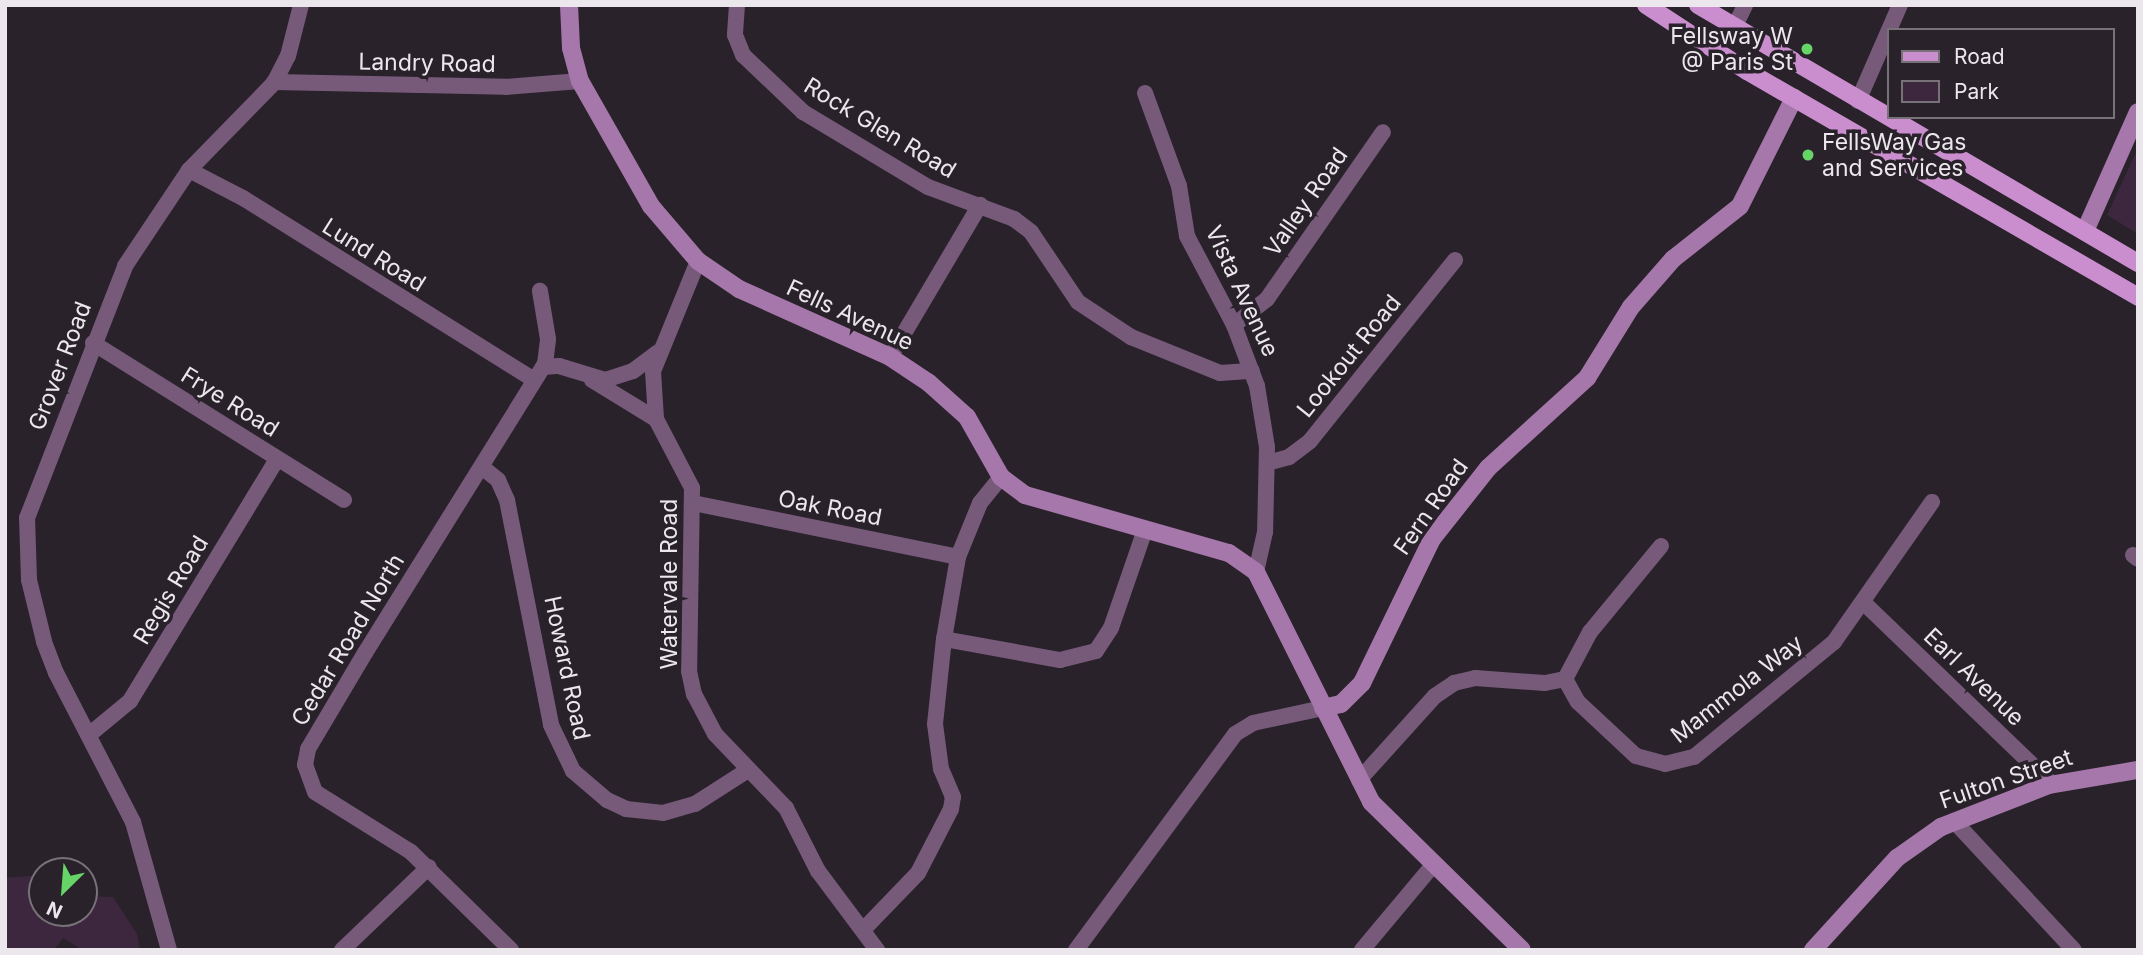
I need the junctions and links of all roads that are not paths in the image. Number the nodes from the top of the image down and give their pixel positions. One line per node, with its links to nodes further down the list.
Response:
1 (301, 5): 12 (street, Grover Road)
2 (569, 5): 11 (street, Fells Avenue)
3 (737, 5): 21 (street, Rock Glen Road)
4 (1646, 5): 14 (main road)
5 (1698, 5): 9 (main road)
6 (1745, 5): 9 (street)
7 (1900, 5): 8 (street)
8 (1890, 28)
9 (1734, 29): 15 (main road)
10 (1888, 32): 15 (street)
11 (580, 81): 12 (street, Landry Road); 24 (street, Fells Avenue)
12 (274, 82): 20 (street, Grover Road)
13 (1145, 93): 28 (street, Vista Avenue)
14 (1794, 98): 27 (main road); 50 (street, Fern Road)
15 (1858, 101): 17 (main road)
16 (2138, 112): 22 (street)
17 (1888, 118)
18 (1889, 119): 22 (main road)
19 (1383, 132): 28 (street, Valley Road)
20 (189, 170): 29 (street, Grover Road); 33 (street, Lund Road)
21 (980, 205): 31 (street); 32 (street, Rock Glen Road)
22 (2085, 231): 25 (main road)
23 (1455, 260): 37 (street, Lookout Road)
24 (698, 261): 30 (street, Watervale Road); 31 (street, Fells Avenue)
25 (2138, 263)
26 (540, 291): 33 (street, Cedar Road North)
27 (2138, 297)
28 (1234, 325): 32 (street, Vista Avenue)
29 (93, 343): 36 (street, Frye Road); 51 (street, Grover Road)
30 (658, 352): 34 (street, Lund Road); 35 (street, Watervale Road)
31 (890, 357): 39 (street, Fells Avenue)
32 (1252, 372): 37 (street, Vista Avenue)
33 (538, 374): 34 (street, Lund Road); 38 (street, Cedar Road North)
34 (589, 378): 35 (street, Watervale Road)
35 (656, 419): 42 (street, Watervale Road)
36 (278, 459): 40 (street, Frye Road); 51 (street, Regis Road)
37 (1267, 463): 46 (street, Vista Avenue)
38 (482, 467): 52 (street, Howard Road); 58 (street, Cedar Road North)
39 (1001, 477): 43 (street, Fells Avenue); 45 (street)
40 (344, 500)
41 (1932, 502): 47 (street, Mammola Way)
42 (693, 503): 45 (street, Oak Road); 52 (street, Watervale Road)
43 (1145, 530): 46 (street, Fells Avenue); 48 (street)
44 (1661, 546): 49 (street)
45 (958, 557): 48 (street)
46 (1256, 572): 50 (street)
47 (1864, 603): 49 (street, Mammola Way); 55 (street, Earl Avenue)
48 (944, 639): 59 (street)
49 (1565, 679): 54 (street)
50 (1323, 708): 54 (street); 64 (street, Fern Road)
51 (90, 734): 60 (street, Grover Road)
52 (748, 770): 59 (street, Watervale Road)
53 (2138, 770): 55 (street, Fulton Street)
54 (1359, 780): 57 (street)
55 (2052, 784): 56 (street, Fulton Street)
56 (1954, 821): 67 (street, Fulton Street); 68 (street)
57 (1433, 865): 65 (street); 66 (street)
58 (429, 867): 61 (street); 62 (street, Cedar Road North)
59 (863, 930): 63 (street, Watervale Road)
60 (169, 950)
61 (342, 950)
62 (511, 950)
63 (877, 950)
64 (1076, 950)
65 (1362, 950)
66 (1521, 950)
67 (1813, 950)
68 (2074, 950)

